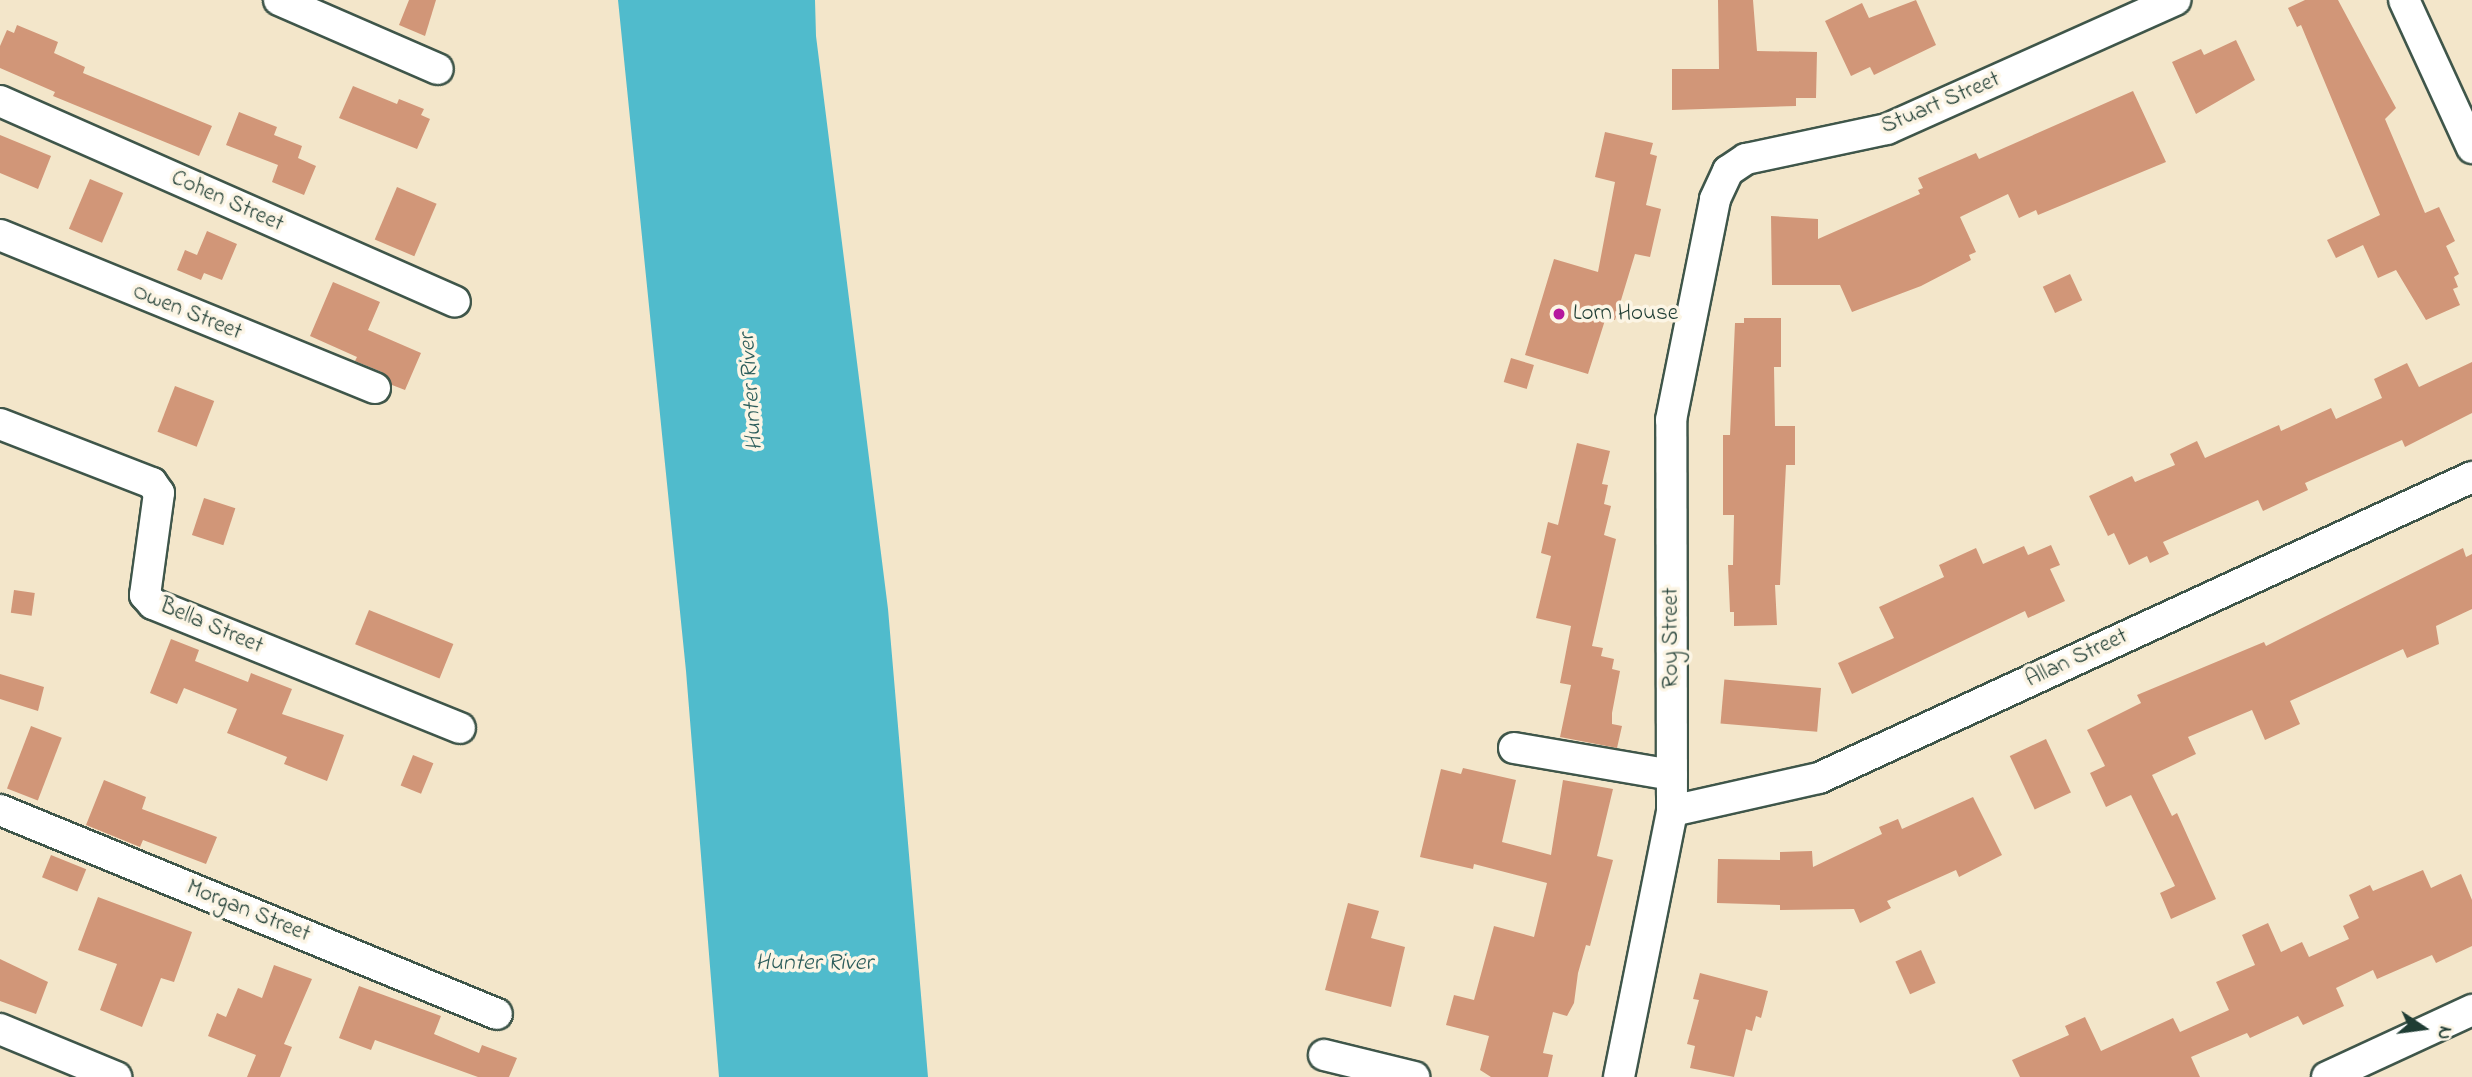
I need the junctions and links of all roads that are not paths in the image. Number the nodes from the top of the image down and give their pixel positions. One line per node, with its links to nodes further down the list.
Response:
1 (279, 0): 4 (street)
2 (2176, 0): 7 (street, Stuart Street)
3 (2404, 0): 6 (street)
4 (438, 69)
5 (0, 101): 9 (street, Cohen Street)
6 (2472, 148)
7 (1715, 199): 15 (street, Roy Street)
8 (0, 235): 10 (street, Owen Street)
9 (455, 302)
10 (375, 388)
11 (0, 424): 13 (street, Bella Street)
12 (2472, 477): 17 (street, Allan Street)
13 (460, 728)
14 (1514, 748): 15 (street)
15 (1672, 775): 17 (street, Roy Street)
16 (0, 810): 19 (street, Morgan Street)
17 (1672, 811): 24 (street, Roy Street)
18 (2472, 1010): 25 (street)
19 (497, 1014)
20 (0, 1029): 22 (street)
21 (1324, 1055): 23 (street)
22 (116, 1077)
23 (1414, 1077)
24 (1619, 1077)
25 (2327, 1077)

